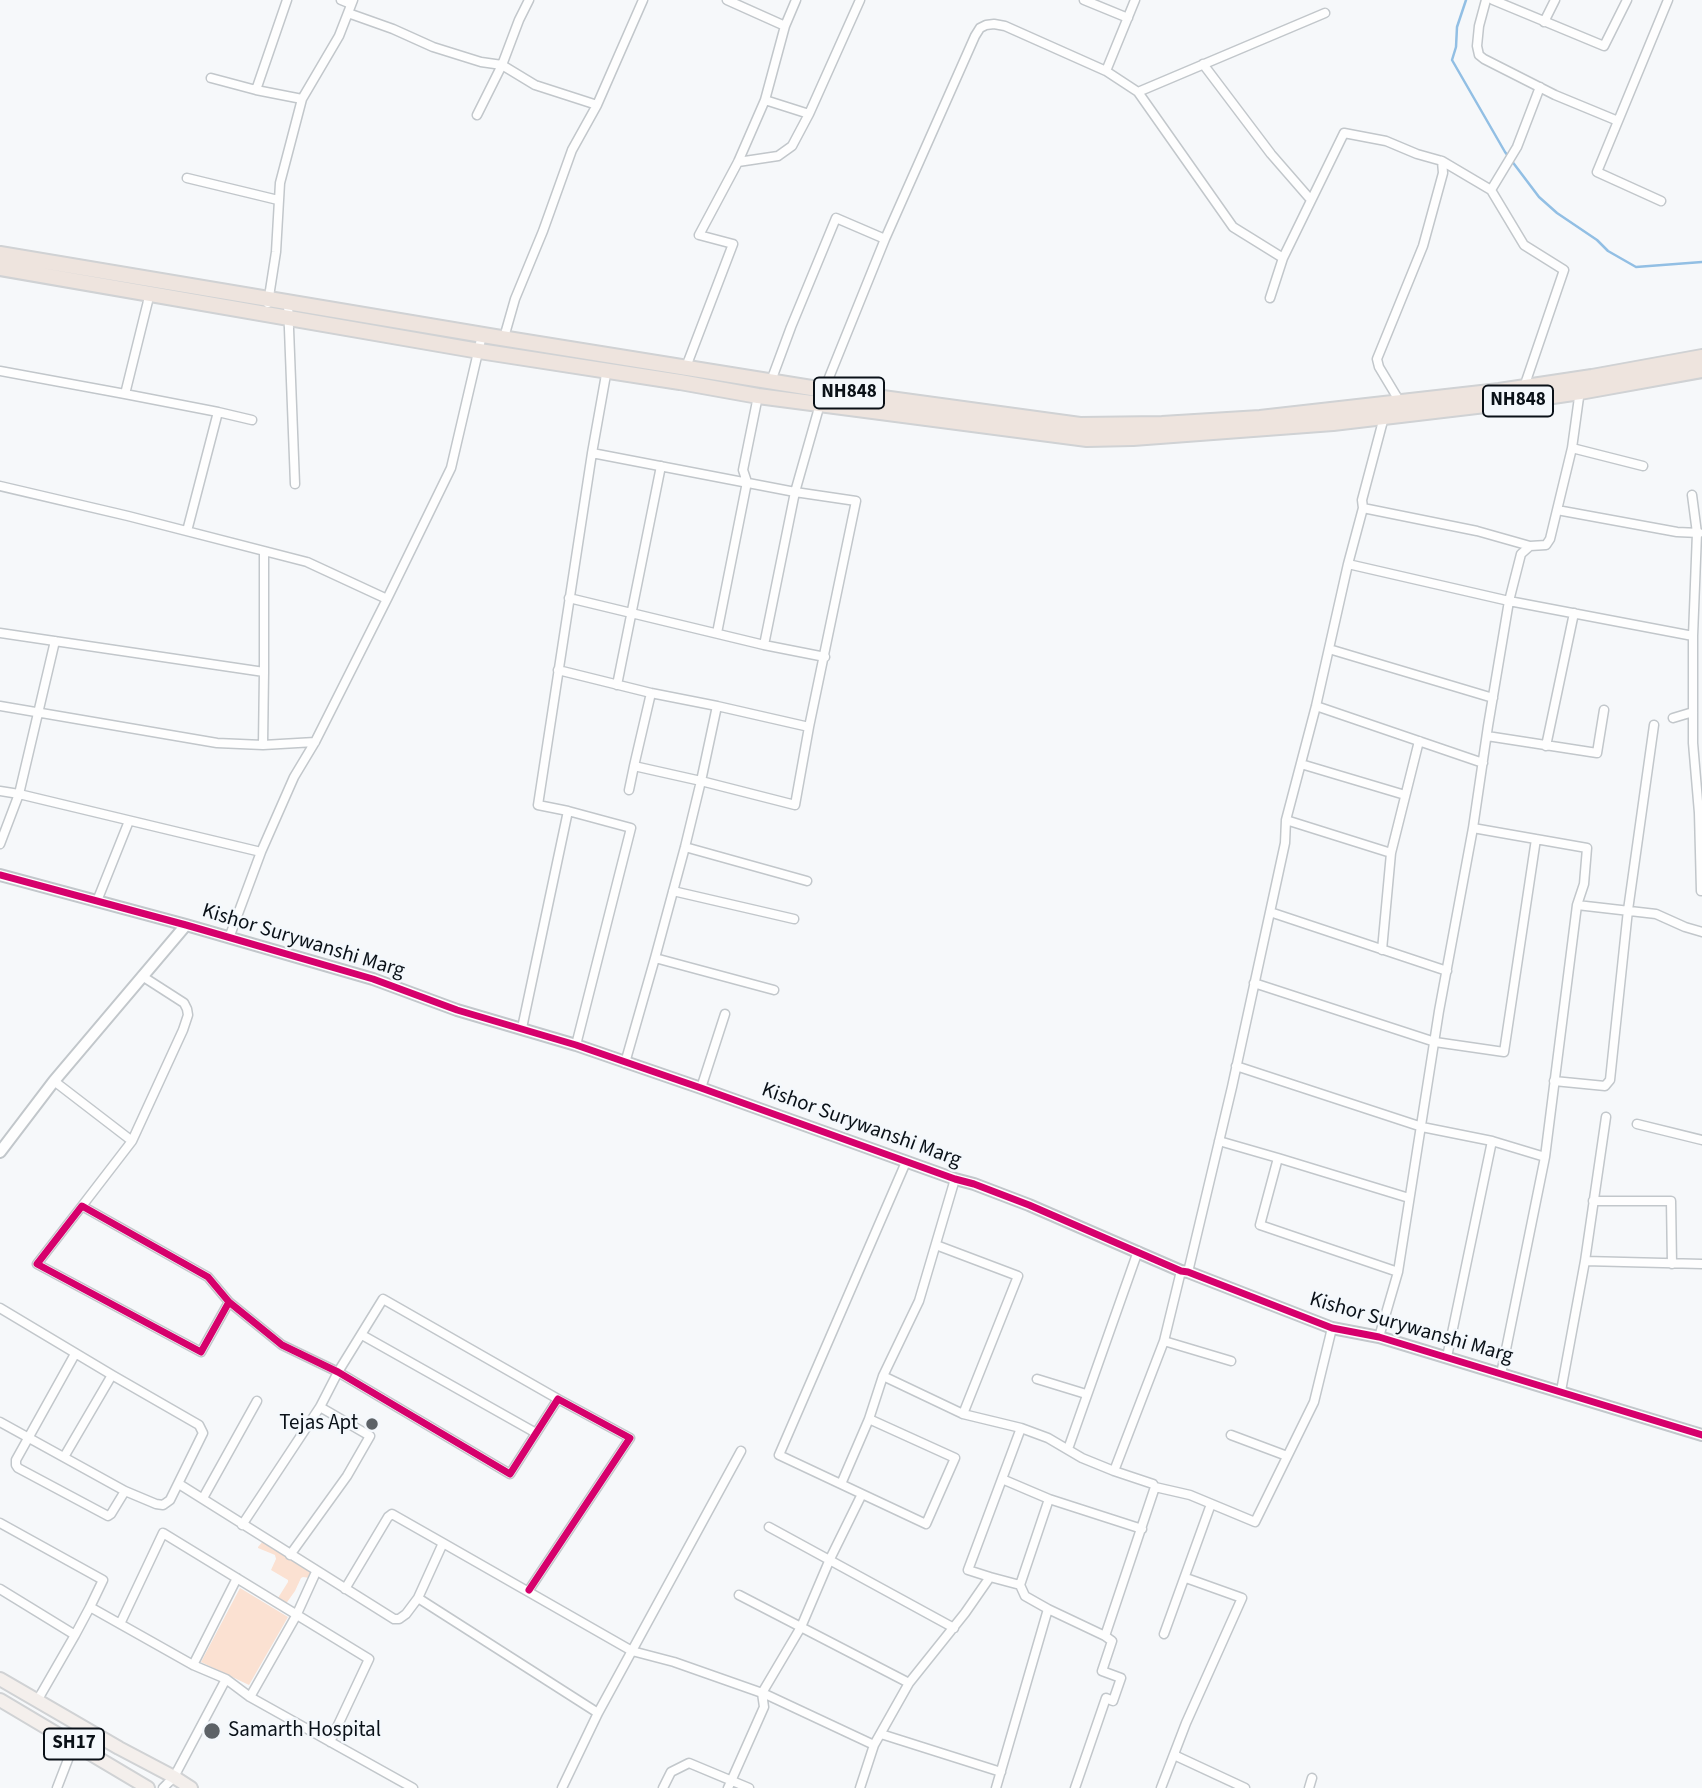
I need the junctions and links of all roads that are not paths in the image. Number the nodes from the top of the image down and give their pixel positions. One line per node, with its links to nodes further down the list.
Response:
1 (287, 0): 25 (street)
2 (341, 0): 15 (street)
3 (529, 0): 21 (street)
4 (643, 0): 29 (street)
5 (727, 0): 19 (street)
6 (796, 0): 19 (street)
7 (860, 0): 30 (street)
8 (1084, 0): 17 (street)
9 (1135, 0): 17 (street)
10 (1486, 0): 24 (street)
11 (1493, 0): 18 (street)
12 (1555, 0): 18 (street)
13 (1627, 0): 18 (street)
14 (1668, 0): 32 (street)
15 (351, 6): 21 (street); 27 (street)
16 (1325, 13): 20 (street)
17 (1128, 18): 22 (street)
18 (1544, 22)
19 (785, 26): 28 (street)
20 (1203, 64): 26 (street); 38 (street)
21 (502, 65): 29 (street); 31 (street)
22 (1106, 71): 26 (street); 40 (street)
23 (211, 78): 25 (street)
24 (1540, 88): 32 (street); 36 (street)
25 (256, 90): 27 (street)
26 (1138, 92): 42 (street)
27 (302, 99): 37 (street)
28 (765, 100): 30 (street); 34 (street)
29 (597, 106): 52 (street)
30 (809, 114): 34 (street)
31 (477, 115)
32 (1618, 121): 39 (street)
33 (1442, 161): 36 (street); 38 (street); 68 (street)
34 (737, 162): 58 (street)
35 (187, 178): 37 (street)
36 (1491, 190): 64 (street)
37 (278, 200): 46 (street)
38 (1311, 200): 42 (street)
39 (1661, 201)
40 (885, 239): 62 (street); 67 (street)
41 (0, 254): 46 (highway, NH848)
42 (1283, 258): 45 (street)
43 (0, 268): 44 (highway, NH848)
44 (150, 293): 46 (highway, NH848); 65 (street)
45 (1270, 298)
46 (267, 307): 47 (highway, NH848)
47 (288, 310): 48 (highway, NH848); 50 (highway, NH848); 77 (street)
48 (353, 314): 49 (highway, NH848); 50 (highway)
49 (421, 325): 51 (highway, NH848); 53 (highway)
50 (350, 329): 53 (highway, NH848)
51 (482, 335): 52 (highway, NH848); 54 (street)
52 (504, 339): 55 (street); 56 (highway, NH848)
53 (419, 341): 54 (highway, NH848)
54 (479, 351): 55 (highway, NH848); 89 (street)
55 (500, 355): 61 (highway, NH848)
56 (609, 355): 58 (highway, NH848); 61 (street)
57 (1702, 356): 63 (highway, NH848)
58 (686, 367): 62 (highway, NH848)
59 (1702, 370): 63 (highway, NH848)
60 (0, 371): 65 (street)
61 (607, 371): 66 (highway, NH848); 73 (street)
62 (771, 381): 67 (highway, NH848)
63 (1579, 385): 64 (highway, NH848); 70 (highway, NH848); 72 (street)
64 (1524, 387): 68 (highway, NH848)
65 (125, 394): 69 (street)
66 (758, 396): 67 (highway, NH848); 76 (street)
67 (822, 397): 68 (highway, NH848); 70 (highway, NH848); 79 (street)
68 (1400, 402)
69 (218, 412): 71 (street); 83 (street)
70 (1384, 416): 81 (street)
71 (252, 420)
72 (1572, 448): 75 (street); 82 (street)
73 (592, 453): 74 (street); 88 (street)
74 (661, 466): 76 (street); 91 (street)
75 (1643, 466)
76 (747, 482): 79 (street); 95 (street)
77 (295, 484)
78 (0, 486): 83 (street)
79 (795, 492): 98 (street); 100 (street)
80 (1692, 495): 84 (street)
81 (1363, 508): 85 (street); 87 (street)
82 (1557, 510): 84 (street); 85 (street)
83 (187, 531): 86 (street)
84 (1700, 533): 93 (street)
85 (1530, 546): 90 (street)
86 (264, 551): 89 (street); 102 (street)
87 (1348, 564): 90 (street); 99 (street)
88 (569, 598): 91 (street); 101 (street)
89 (387, 600): 118 (street)
90 (1509, 601): 92 (street); 106 (street)
91 (632, 613): 95 (street); 103 (street)
92 (1574, 613): 96 (street); 120 (street)
93 (1698, 618): 96 (street)
94 (0, 633): 97 (street)
95 (717, 633): 98 (street)
96 (1693, 636): 105 (street)
97 (55, 641): 102 (street); 112 (street)
98 (764, 645): 100 (street)
99 (1329, 649): 106 (street); 109 (street)
100 (825, 657): 115 (street)
101 (558, 670): 103 (street); 129 (street)
102 (264, 672): 119 (street)
103 (617, 685): 104 (street)
104 (651, 692): 108 (street); 123 (street)
105 (1698, 697): 111 (street)
106 (1493, 698): 116 (street)
107 (0, 706): 112 (street)
108 (717, 706): 115 (street); 124 (street)
109 (1316, 706): 117 (street); 122 (street)
110 (1604, 710): 120 (street)
111 (1693, 712): 113 (street); 130 (street)
112 (38, 713): 119 (street); 127 (street)
113 (1673, 718)
114 (1654, 725): 145 (street)
115 (809, 727): 124 (street)
116 (1487, 736): 120 (street); 121 (street)
117 (1419, 741): 121 (street); 128 (street)
118 (315, 742): 119 (street); 137 (street)
119 (263, 745)
120 (1546, 746)
121 (1483, 763): 133 (street)
122 (1301, 764): 128 (street); 131 (street)
123 (634, 766): 124 (street); 125 (street)
124 (701, 781): 136 (street)
125 (628, 790)
126 (0, 791): 127 (street)
127 (19, 794): 132 (street); 135 (street)
128 (1405, 795): 138 (street)
129 (568, 811): 158 (street); 160 (street)
130 (1701, 813): 142 (street)
131 (1286, 820): 138 (street); 146 (street)
132 (129, 821): 137 (street); 143 (street)
133 (1473, 828): 134 (street); 153 (street)
134 (1536, 839): 144 (street); 159 (street)
135 (0, 845)
136 (685, 846): 140 (street); 141 (street)
137 (261, 852): 150 (street)
138 (1391, 853): 151 (street)
139 (0, 874): 143 (street, Kishor Surywanshi Marg)
140 (807, 881)
141 (673, 891): 147 (street); 152 (street)
142 (1700, 891)
143 (96, 901): 148 (street, Kishor Surywanshi Marg)
144 (1577, 905): 145 (street); 163 (street)
145 (1628, 910): 149 (street); 163 (street)
146 (1270, 912): 151 (street); 155 (street)
147 (794, 919)
148 (186, 925): 150 (street, Kishor Surywanshi Marg); 154 (street)
149 (1702, 932)
150 (229, 938): 158 (street, Kishor Surywanshi Marg)
151 (1382, 950): 153 (street)
152 (655, 958): 156 (street); 161 (street)
153 (1447, 971): 159 (street)
154 (142, 976): 164 (street); 170 (street)
155 (1254, 983): 159 (street); 162 (street)
156 (774, 990)
157 (725, 1014): 165 (street)
158 (522, 1028): 160 (street, Kishor Surywanshi Marg)
159 (1435, 1042): 168 (street)
160 (576, 1045): 161 (street, Kishor Surywanshi Marg)
161 (625, 1063): 165 (street, Kishor Surywanshi Marg)
162 (1236, 1066): 168 (street); 171 (street)
163 (1553, 1081): 174 (street)
164 (54, 1082): 170 (street); 173 (street)
165 (701, 1088): 176 (street, Kishor Surywanshi Marg)
166 (1606, 1117): 179 (street)
167 (1637, 1124): 169 (street)
168 (1422, 1127): 172 (street); 178 (street)
169 (1702, 1140)
170 (132, 1141): 180 (street)
171 (1219, 1141): 175 (street); 186 (street)
172 (1492, 1141): 174 (street); 195 (street)
173 (0, 1152)
174 (1545, 1157): 198 (street)
175 (1278, 1158): 178 (street); 187 (street)
176 (906, 1162): 177 (street, Kishor Surywanshi Marg); 222 (street)
177 (955, 1179): 181 (street); 182 (street, Kishor Surywanshi Marg)
178 (1409, 1198): 187 (street)
179 (1594, 1200): 183 (street); 184 (street)
180 (82, 1206): 188 (street); 188 (street)
181 (936, 1245): 200 (street); 207 (street)
182 (1138, 1251): 186 (street, Kishor Surywanshi Marg); 203 (street)
183 (1585, 1261): 184 (street); 202 (street)
184 (1672, 1264): 185 (street)
185 (1702, 1264)
186 (1185, 1271): 190 (street, Kishor Surywanshi Marg); 193 (street)
187 (1398, 1272): 192 (street)
188 (229, 1302): 197 (street)
189 (0, 1308): 194 (street)
190 (1332, 1328): 192 (street, Kishor Surywanshi Marg); 217 (street)
191 (362, 1335): 197 (street); 204 (street); 211 (street)
192 (1379, 1337): 195 (street, Kishor Surywanshi Marg)
193 (1164, 1341): 196 (street); 219 (street)
194 (75, 1354): 199 (street); 214 (street)
195 (1447, 1357): 198 (street, Kishor Surywanshi Marg)
196 (1231, 1361)
197 (338, 1372): 206 (street); 211 (street)
198 (1501, 1374): 202 (street, Kishor Surywanshi Marg)
199 (112, 1375): 218 (street); 221 (street)
200 (883, 1376): 207 (street); 208 (street)
201 (1037, 1379): 203 (street)
202 (1561, 1391): 212 (street, Kishor Surywanshi Marg)
203 (1086, 1394): 215 (street)
204 (558, 1399): 211 (street); 243 (street)
205 (257, 1401): 226 (street)
206 (320, 1407): 230 (street); 234 (street)
207 (963, 1414): 210 (street)
208 (869, 1419): 222 (street); 225 (street)
209 (0, 1422): 214 (street)
210 (1021, 1428): 215 (street); 220 (street)
211 (536, 1433)
212 (1702, 1435)
213 (1231, 1436): 217 (street)
214 (28, 1438): 218 (street); 224 (street)
215 (1068, 1449): 219 (street)
216 (741, 1451): 255 (street)
217 (1287, 1456): 228 (street)
218 (64, 1457): 224 (street)
219 (1114, 1471): 223 (street)
220 (1002, 1479): 227 (street); 237 (street)
221 (179, 1483): 224 (street); 226 (street)
222 (841, 1484): 225 (street)
223 (1155, 1487): 228 (street); 232 (street)
224 (125, 1491)
225 (862, 1494): 235 (street)
226 (203, 1499): 230 (street)
227 (1049, 1499): 232 (street); 240 (street)
228 (1211, 1504): 239 (street)
229 (0, 1523): 246 (street)
230 (243, 1525): 234 (street)
231 (769, 1527): 235 (street)
232 (1142, 1530): 254 (street)
233 (443, 1543): 242 (street); 243 (street); 245 (street)
234 (290, 1555): 236 (street)
235 (830, 1559): 250 (street); 251 (street)
236 (316, 1572): 242 (street); 248 (street)
237 (990, 1577): 240 (street); 251 (street)
238 (237, 1578): 248 (street); 249 (street); 256 (street)
239 (1186, 1578): 252 (street); 269 (street)
240 (1020, 1585): 247 (street)
241 (0, 1589): 253 (street)
242 (345, 1589): 245 (street)
243 (529, 1590): 255 (street)
244 (739, 1595): 250 (street)
245 (418, 1598): 264 (street)
246 (90, 1607): 249 (street); 253 (street)
247 (1048, 1609): 254 (street); 270 (street)
248 (296, 1616): 261 (street); 266 (street)
249 (120, 1624): 256 (street)
250 (801, 1627): 259 (street); 260 (street)
251 (954, 1628): 259 (street)
252 (1164, 1634)
253 (75, 1635): 263 (street)
254 (1105, 1636): 284 (street)
255 (632, 1651): 260 (street); 264 (street)
256 (193, 1665): 258 (street)
257 (0, 1679): 263 (main road)
258 (226, 1679): 261 (street); 271 (street)
259 (909, 1683): 265 (street)
260 (762, 1693): 268 (street); 273 (street)
261 (250, 1697): 266 (street)
262 (0, 1700): 267 (main road, SH17)
263 (37, 1701): 271 (main road)
264 (598, 1713): 279 (street)
265 (881, 1734): 268 (street); 270 (street)
266 (330, 1742): 278 (street)
267 (74, 1744): 274 (street); 275 (main road, SH17)
268 (874, 1745): 282 (street)
269 (1174, 1755): 285 (street); 286 (street)
270 (1001, 1772): 283 (street)
271 (174, 1777): 276 (street); 277 (main road)
272 (1312, 1778): 287 (street)
273 (730, 1785): 280 (street); 281 (street)
274 (57, 1788)
275 (148, 1788)
276 (163, 1788)
277 (191, 1788)
278 (413, 1788)
279 (562, 1788)
280 (663, 1788)
281 (748, 1788)
282 (860, 1788)
283 (996, 1788)
284 (1075, 1788)
285 (1161, 1788)
286 (1245, 1788)
287 (1309, 1788)

